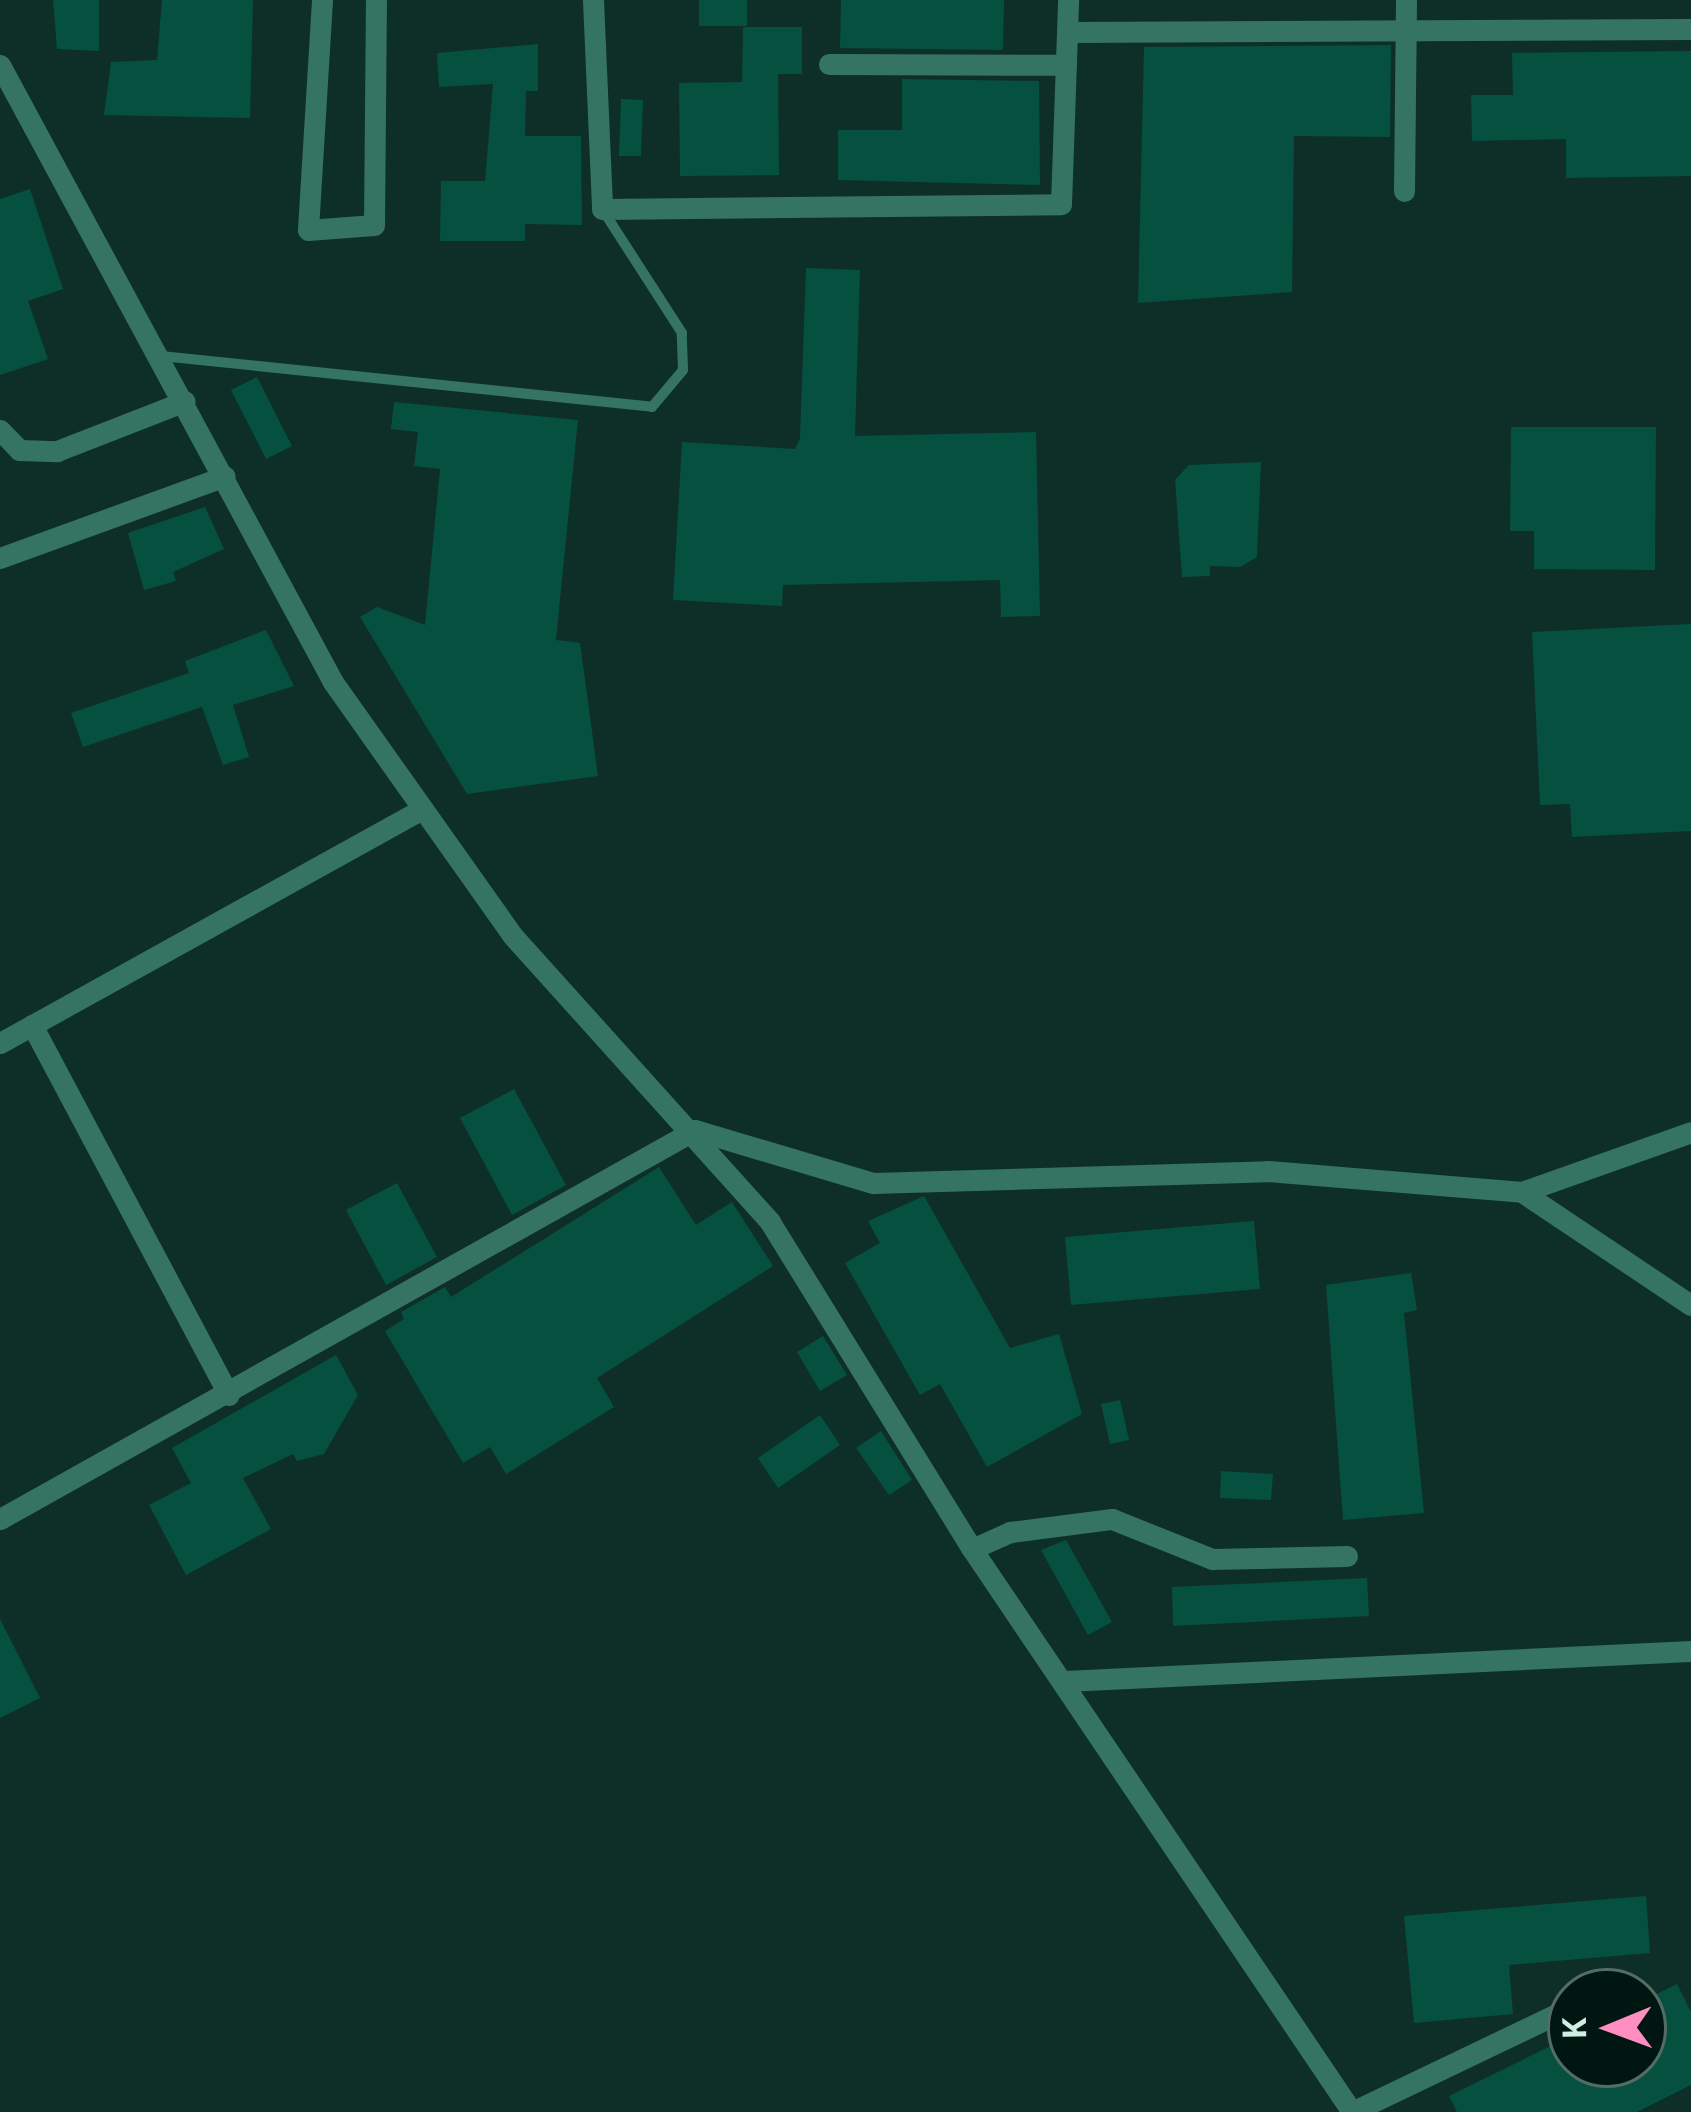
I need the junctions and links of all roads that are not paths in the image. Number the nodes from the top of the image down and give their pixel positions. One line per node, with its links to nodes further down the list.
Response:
1 (322, 0): 2 (street)
2 (376, 0)
3 (593, 0): 13 (street)
4 (1068, 0): 8 (street)
5 (1406, 0): 7 (street)
6 (1691, 28): 7 (street)
7 (1404, 30): 8 (street); 12 (street)
8 (1067, 32): 11 (street)
9 (829, 64): 11 (street)
10 (0, 65): 14 (street)
11 (1066, 65): 13 (street)
12 (1404, 191)
13 (602, 209): 14 (lane)
14 (161, 356): 15 (street)
15 (185, 401): 16 (street); 17 (street)
16 (0, 430)
17 (225, 476): 18 (street); 19 (street)
18 (0, 558)
19 (423, 808): 20 (street); 22 (street)
20 (32, 1025): 21 (street); 26 (street)
21 (0, 1042)
22 (695, 1130): 24 (street); 26 (street); 28 (street)
23 (1691, 1132): 24 (street)
24 (1522, 1192): 25 (street)
25 (1691, 1305)
26 (229, 1395): 27 (street)
27 (0, 1520)
28 (972, 1549): 29 (street); 31 (street)
29 (1347, 1556)
30 (1691, 1651): 31 (street)
31 (1065, 1681): 33 (street)
32 (1547, 2019): 33 (street)
33 (1352, 2112)

